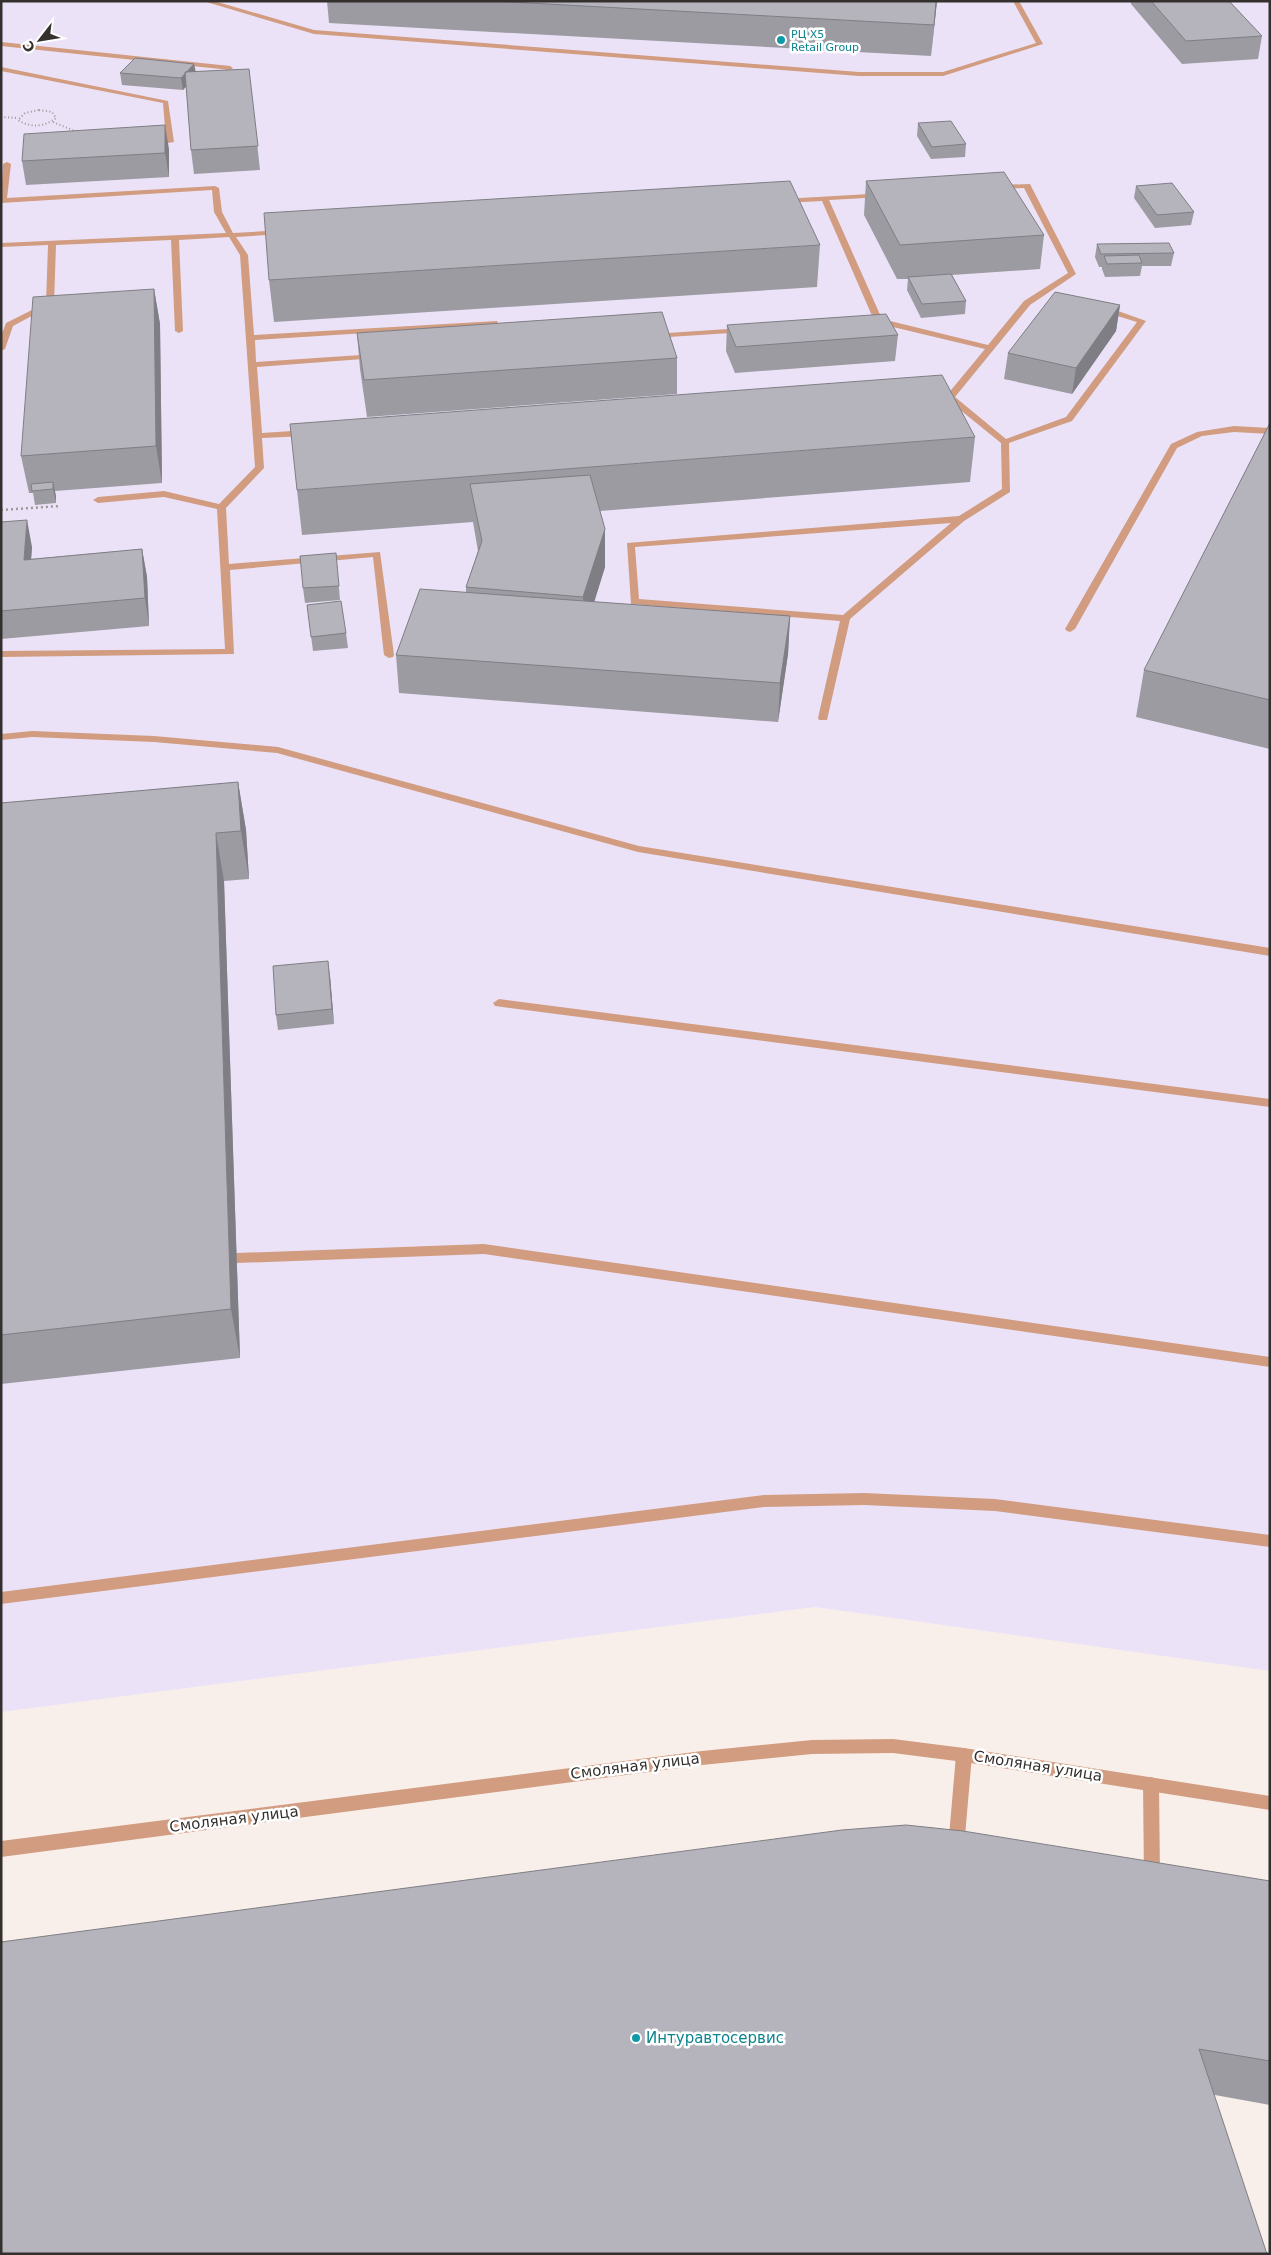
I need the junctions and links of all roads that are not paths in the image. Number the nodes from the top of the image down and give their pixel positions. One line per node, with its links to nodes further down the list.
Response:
1 (206, 1): 2 (street)
2 (1016, 1)
3 (1, 44): 4 (street)
4 (230, 68)
5 (1, 69): 6 (street)
6 (112, 146)
7 (7, 164): 11 (street)
8 (988, 188): 18 (street)
9 (892, 194): 10 (street)
10 (824, 198): 12 (street); 21 (street)
11 (2, 201): 14 (street)
12 (775, 201)
13 (291, 231): 14 (street)
14 (232, 235): 15 (street); 26 (street)
15 (175, 239): 16 (street); 25 (street)
16 (52, 243): 17 (street); 29 (street)
17 (1, 245)
18 (1047, 290): 19 (street); 28 (street)
19 (1057, 293)
20 (1095, 306): 37 (street)
21 (878, 320): 22 (street); 28 (street)
22 (868, 321)
23 (494, 323): 26 (street)
24 (749, 330): 27 (street)
25 (179, 331)
26 (250, 338): 31 (street)
27 (640, 338)
28 (990, 348): 32 (street)
29 (1, 349)
30 (381, 356): 31 (street)
31 (252, 366): 36 (street)
32 (950, 397): 33 (street); 37 (street)
33 (930, 399)
34 (1270, 431): 43 (street)
35 (314, 432): 36 (street)
36 (257, 436): 39 (street)
37 (1005, 442): 40 (street)
38 (98, 500): 39 (street)
39 (221, 507): 41 (street)
40 (961, 519): 42 (street); 42 (street)
41 (226, 567): 44 (street); 45 (street)
42 (845, 618): 46 (street)
43 (1070, 629)
44 (1, 654)
45 (389, 655)
46 (824, 718)
47 (1, 737): 48 (street)
48 (1270, 952)
49 (499, 1003): 50 (street)
50 (1270, 1103)
51 (237, 1258): 52 (street)
52 (1270, 1362)
53 (1270, 1541): 54 (street)
54 (1, 1598)
55 (964, 1755): 56 (street, Смоляная улица); 58 (street, Смоляная улица); 59 (street)
56 (1151, 1784): 57 (street, Смоляная улица); 60 (street)
57 (1270, 1803)
58 (1, 1849)
59 (955, 1867)
60 (1153, 1891)

